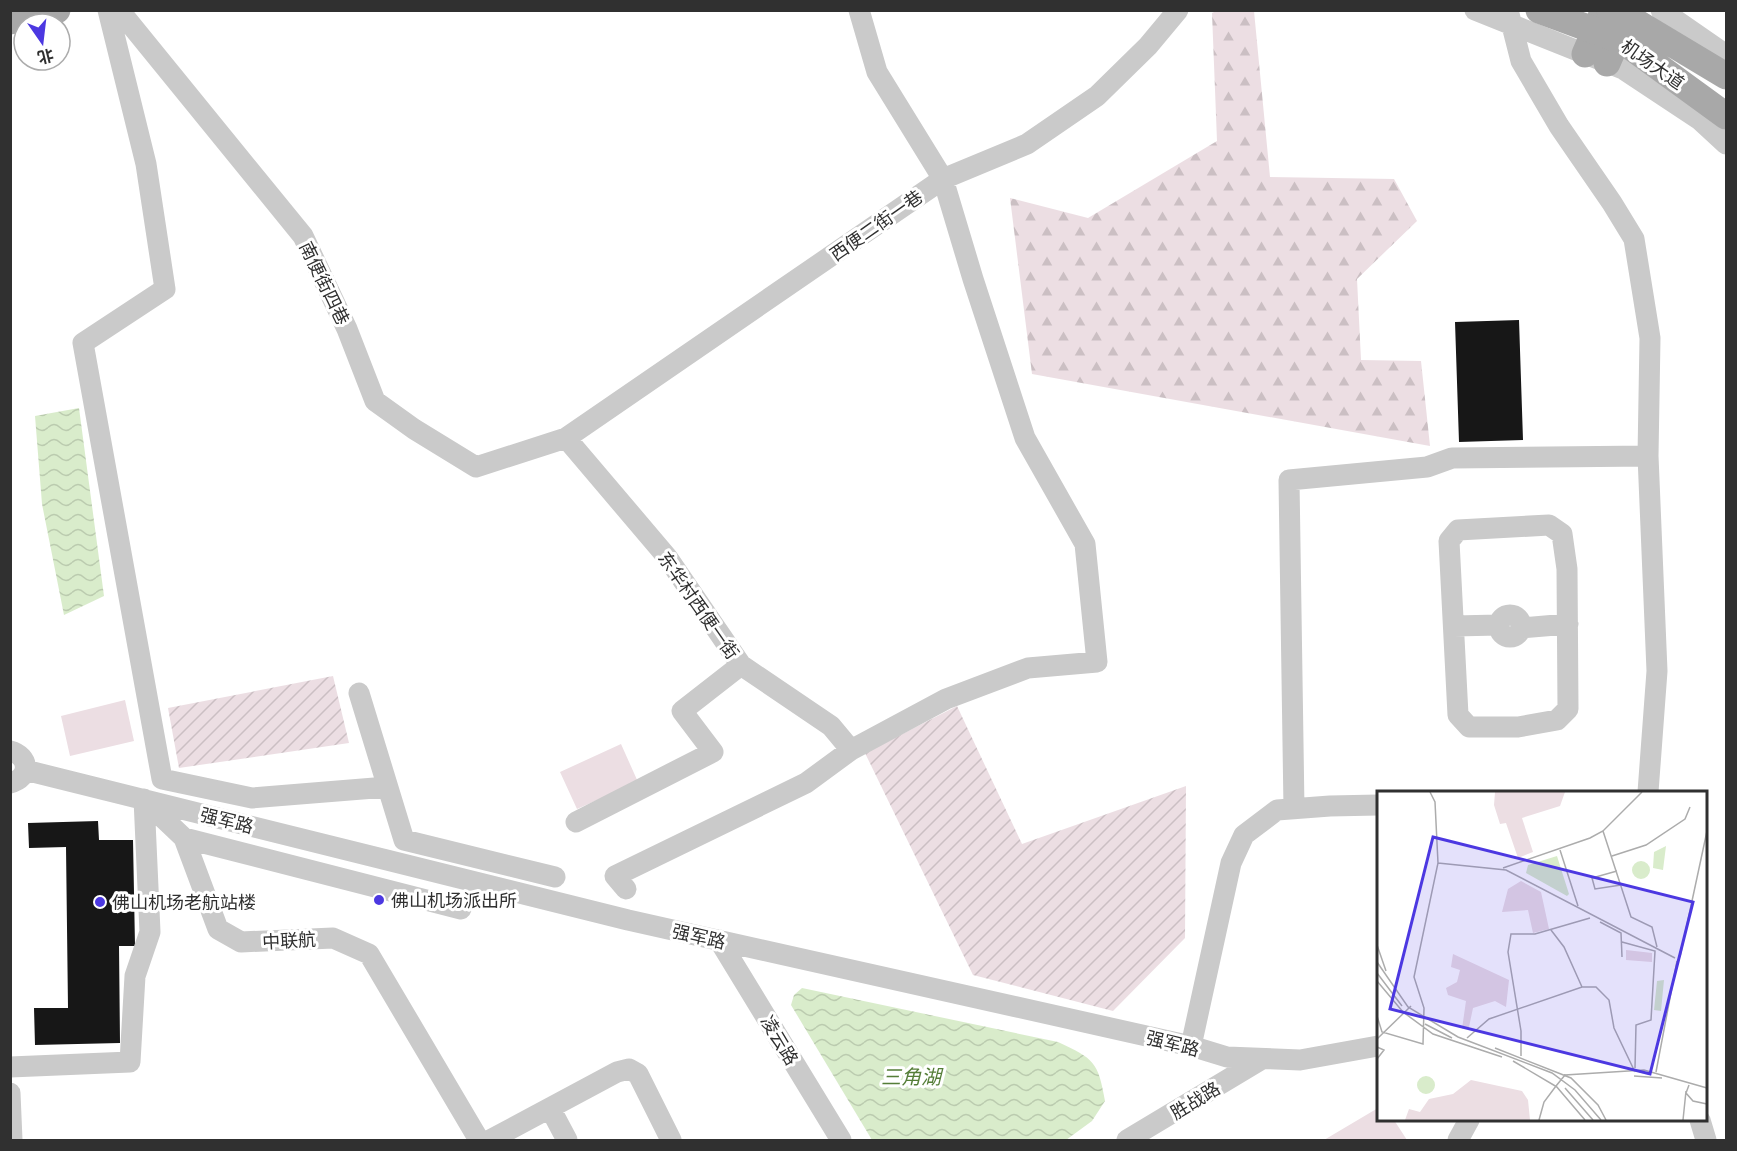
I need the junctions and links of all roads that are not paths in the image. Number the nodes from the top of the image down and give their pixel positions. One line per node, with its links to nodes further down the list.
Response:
1 (57, 10): 13 (main road)
2 (108, 10): 31 (street)
3 (119, 10): 22 (street, 南便街四巷)
4 (859, 10): 21 (street)
5 (1178, 10): 21 (street, 西便二街一巷)
6 (1474, 10): 12 (street)
7 (1539, 10): 19 (main road, 机场大道, bridge)
8 (1604, 10): 16 (main road)
9 (1610, 10): 17 (main road, 机场大道, bridge)
10 (1630, 10): 16 (main road)
11 (1661, 10): 14 (street)
12 (1510, 17): 16 (street); 23 (street)
13 (10, 21)
14 (1702, 38): 15 (street); 18 (street)
15 (1726, 55)
16 (1596, 58): 18 (street)
17 (1726, 76)
18 (1666, 98): 20 (street)
19 (1726, 116)
20 (1726, 144)
21 (943, 179): 22 (street, 西便二街一巷); 28 (street)
22 (566, 438): 26 (street, 东华村西便一街)
23 (1648, 456): 32 (street); 35 (street)
24 (1568, 624): 25 (street); 25 (street); 25 (street)
25 (1454, 626)
26 (741, 665): 28 (street, 东华村西便一街); 36 (street)
27 (359, 693): 31 (street)
28 (851, 750): 39 (street)
29 (10, 751): 30 (street)
30 (18, 777): 33 (street, 强军路)
31 (387, 787): 38 (street)
32 (1648, 791)
33 (144, 799): 37 (street, 中联航); 41 (street, 强军路); 45 (street)
34 (1377, 805): 35 (street)
35 (1294, 809): 42 (street)
36 (576, 822)
37 (184, 837): 40 (street); 51 (street, 中联航)
38 (555, 877)
39 (626, 889)
40 (461, 909)
41 (719, 940): 42 (street, 强军路); 55 (street, 凌云路)
42 (1191, 1046): 44 (street, 强军路)
43 (1377, 1046): 44 (street, 强军路)
44 (1263, 1059): 56 (street, 胜战路)
45 (10, 1067)
46 (10, 1093): 50 (street)
47 (550, 1108): 52 (street); 53 (street); 54 (street)
48 (1468, 1121): 57 (street)
49 (1701, 1121): 58 (street)
50 (12, 1140)
51 (479, 1140)
52 (490, 1140)
53 (567, 1140)
54 (671, 1140)
55 (841, 1140)
56 (1127, 1140)
57 (1458, 1140)
58 (1706, 1140)

